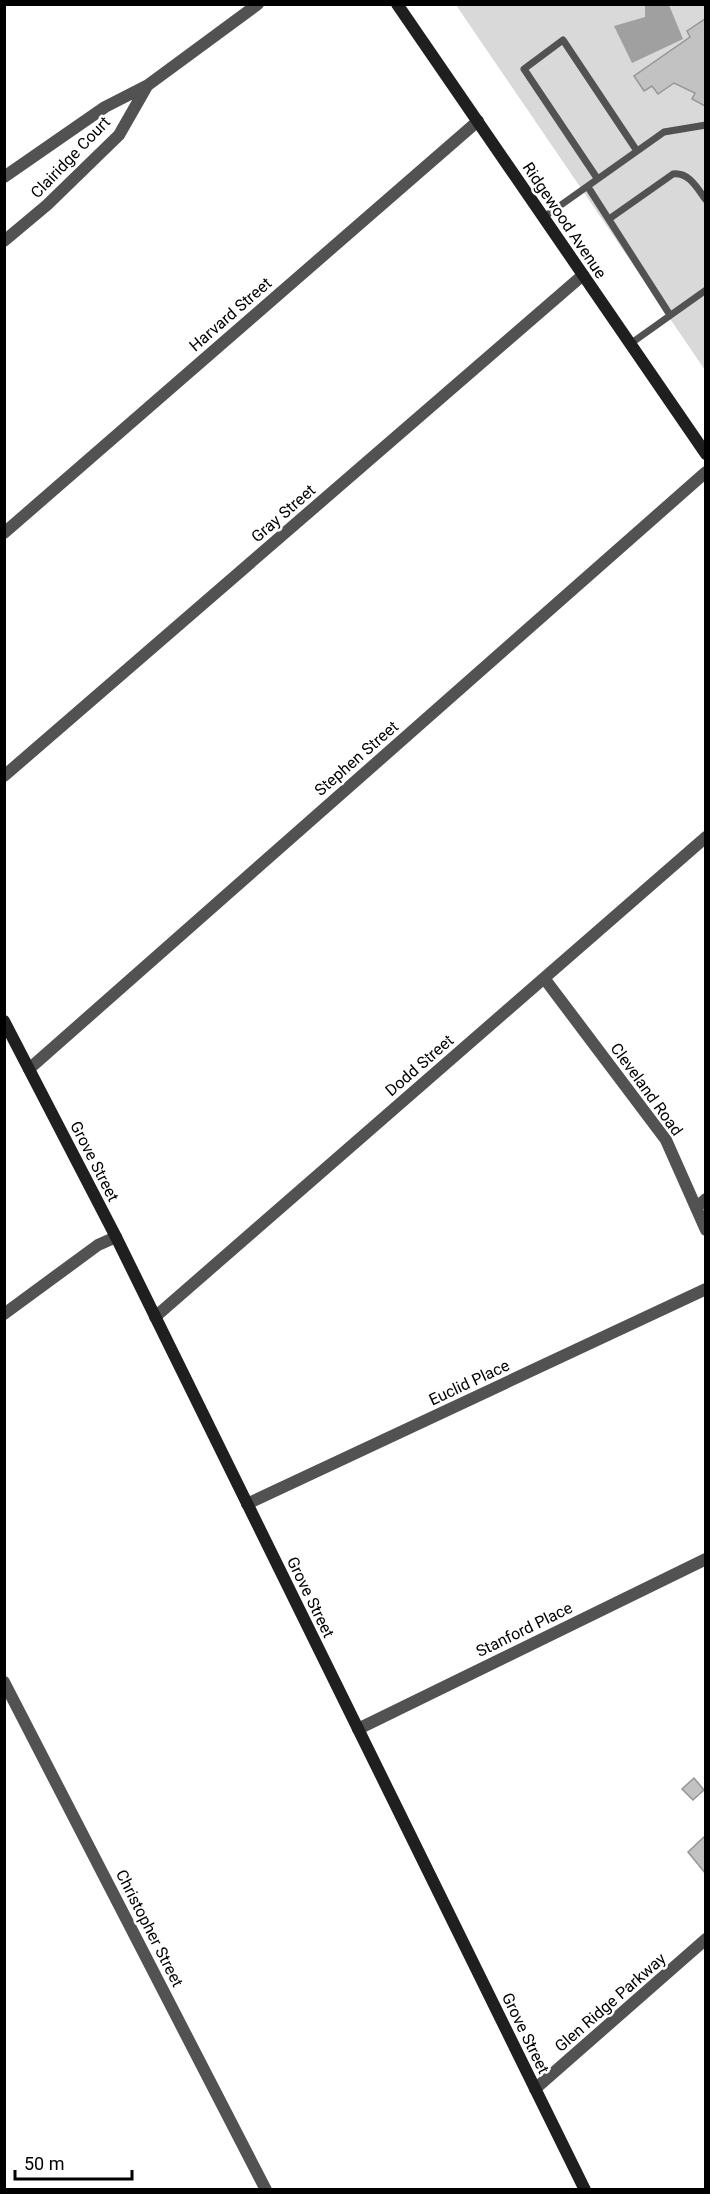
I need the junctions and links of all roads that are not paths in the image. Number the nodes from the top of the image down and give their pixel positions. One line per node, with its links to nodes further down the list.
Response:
1 (258, 4): 3 (street, Clairidge Court)
2 (397, 4): 4 (main road, Ridgewood Avenue)
3 (148, 85): 7 (street, Clairidge Court); 13 (street, Clairidge Court)
4 (477, 121): 11 (main road, Ridgewood Avenue); 20 (street, Harvard Street)
5 (705, 126): 6 (lane)
6 (637, 151): 8 (lane); 8 (lane)
7 (4, 177)
8 (597, 178): 9 (lane)
9 (588, 187): 11 (lane); 12 (lane)
10 (705, 200): 12 (lane)
11 (544, 217): 14 (main road, Ridgewood Avenue)
12 (609, 219): 16 (lane)
13 (4, 241)
14 (583, 275): 17 (main road, Ridgewood Avenue); 21 (street, Gray Street)
15 (705, 290): 16 (lane)
16 (670, 315): 17 (lane)
17 (630, 344): 18 (main road, Ridgewood Avenue)
18 (705, 454)
19 (705, 472): 25 (street, Stephen Street)
20 (4, 533)
21 (4, 776)
22 (705, 837): 23 (street, Dodd Street)
23 (544, 978): 26 (street, Cleveland Road); 31 (street, Dodd Street)
24 (4, 1021): 25 (main road, Grove Street)
25 (29, 1069): 28 (main road, Grove Street)
26 (701, 1204): 27 (street, Cleveland Road)
27 (705, 1230)
28 (116, 1237): 30 (street); 31 (main road, Grove Street)
29 (705, 1289): 32 (street, Euclid Place)
30 (4, 1314)
31 (155, 1317): 32 (main road, Grove Street)
32 (247, 1504): 35 (main road, Grove Street)
33 (705, 1559): 35 (street, Stanford Place)
34 (4, 1682): 38 (street, Christopher Street)
35 (358, 1729): 37 (main road, Grove Street)
36 (705, 1939): 37 (street, Glen Ridge Parkway)
37 (536, 2089): 39 (main road, Grove Street)
38 (266, 2190)
39 (585, 2190)

